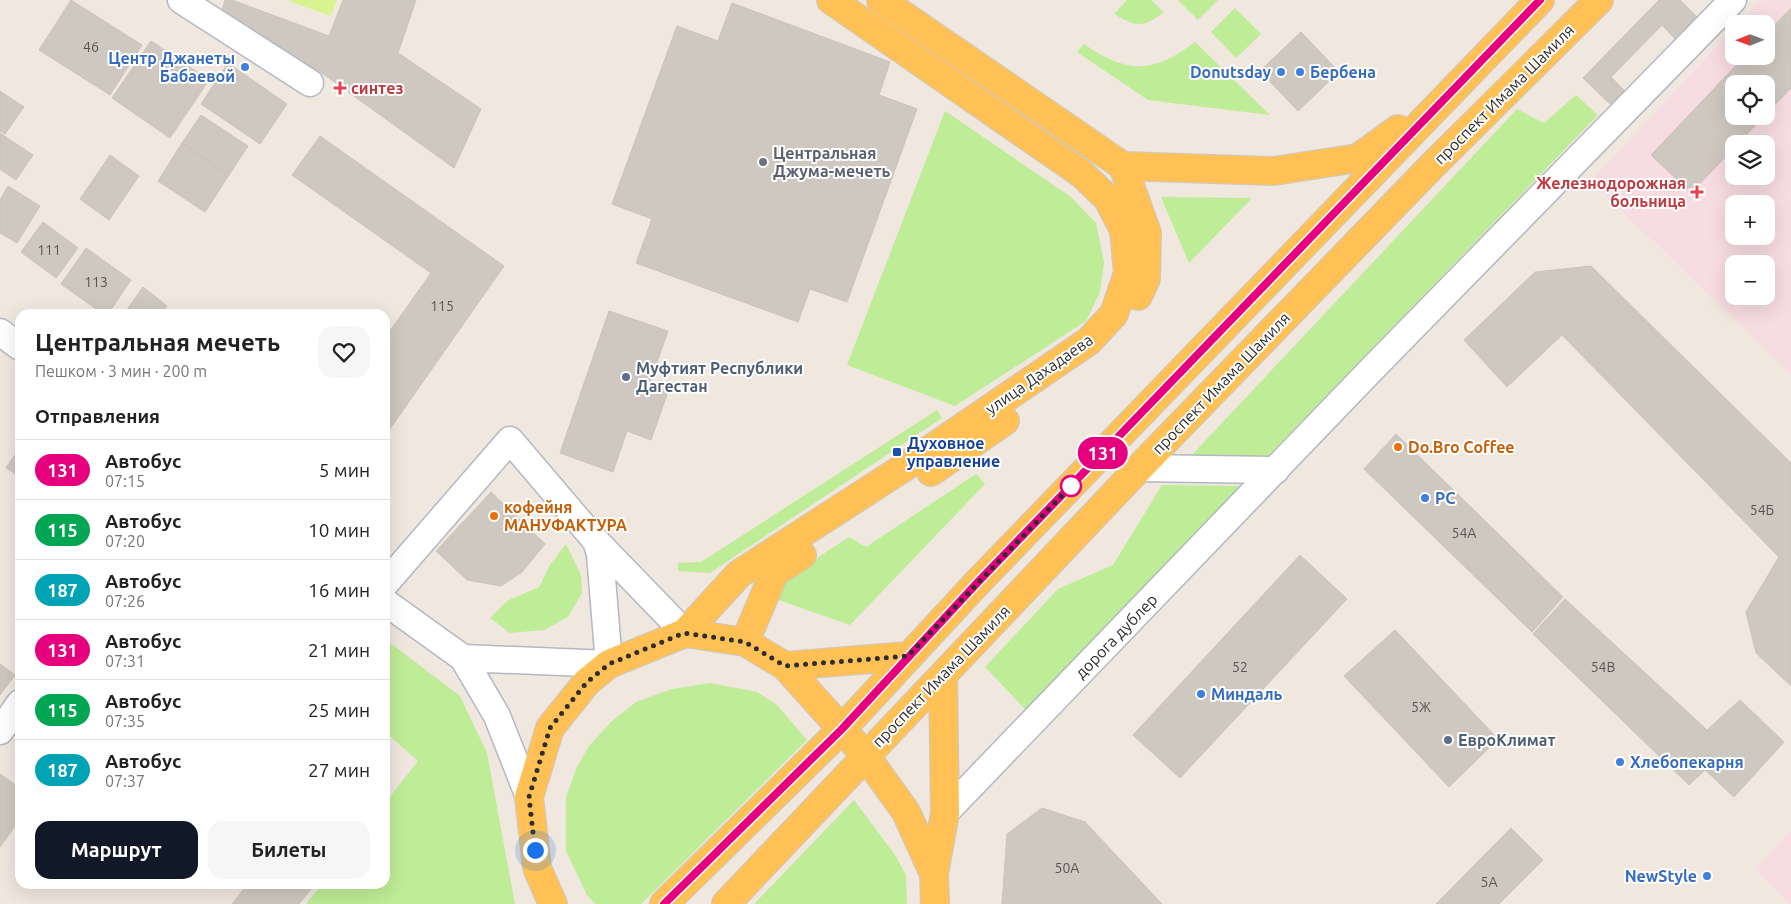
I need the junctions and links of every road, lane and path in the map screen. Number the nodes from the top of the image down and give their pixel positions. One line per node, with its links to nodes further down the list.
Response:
1 (831, 0): 17 (main road, улица Дахадаева)
2 (881, 0): 9 (main road)
3 (1540, 0): 8 (main road)
4 (1599, 0): 13 (main road, проспект Имама Шамиля)
5 (1733, 0): 12 (street, дорога дублер)
6 (189, 2): 7 (street)
7 (310, 83)
8 (1448, 94): 9 (main road); 19 (main road)
9 (1123, 166): 18 (main road, улица Дахадаева)
10 (0, 332): 11 (street)
11 (15, 343)
12 (1282, 464): 13 (street); 29 (street, дорога дублер)
13 (1139, 468): 23 (main road, проспект Имама Шамиля)
14 (596, 541): 15 (street); 17 (street); 21 (street)
15 (390, 578)
16 (390, 606): 20 (street)
17 (684, 633): 18 (main road); 21 (main road)
18 (745, 642): 22 (main road)
19 (908, 656): 22 (main road); 25 (main road)
20 (463, 658): 21 (street); 28 (street)
21 (609, 664): 28 (main road)
22 (785, 666): 25 (main road)
23 (944, 675): 27 (main road, проспект Имама Шамиля); 29 (main road)
24 (15, 710): 26 (street)
25 (841, 730): 27 (main road); 34 (main road)
26 (0, 731)
27 (865, 755): 31 (main road); 35 (main road, проспект Имама Шамиля)
28 (529, 797): 30 (main road)
29 (945, 813): 31 (main road)
30 (536, 868): 32 (main road); 33 (main road)
31 (934, 874): 36 (main road)
32 (535, 904)
33 (553, 904)
34 (664, 904)
35 (726, 904)
36 (935, 904)

